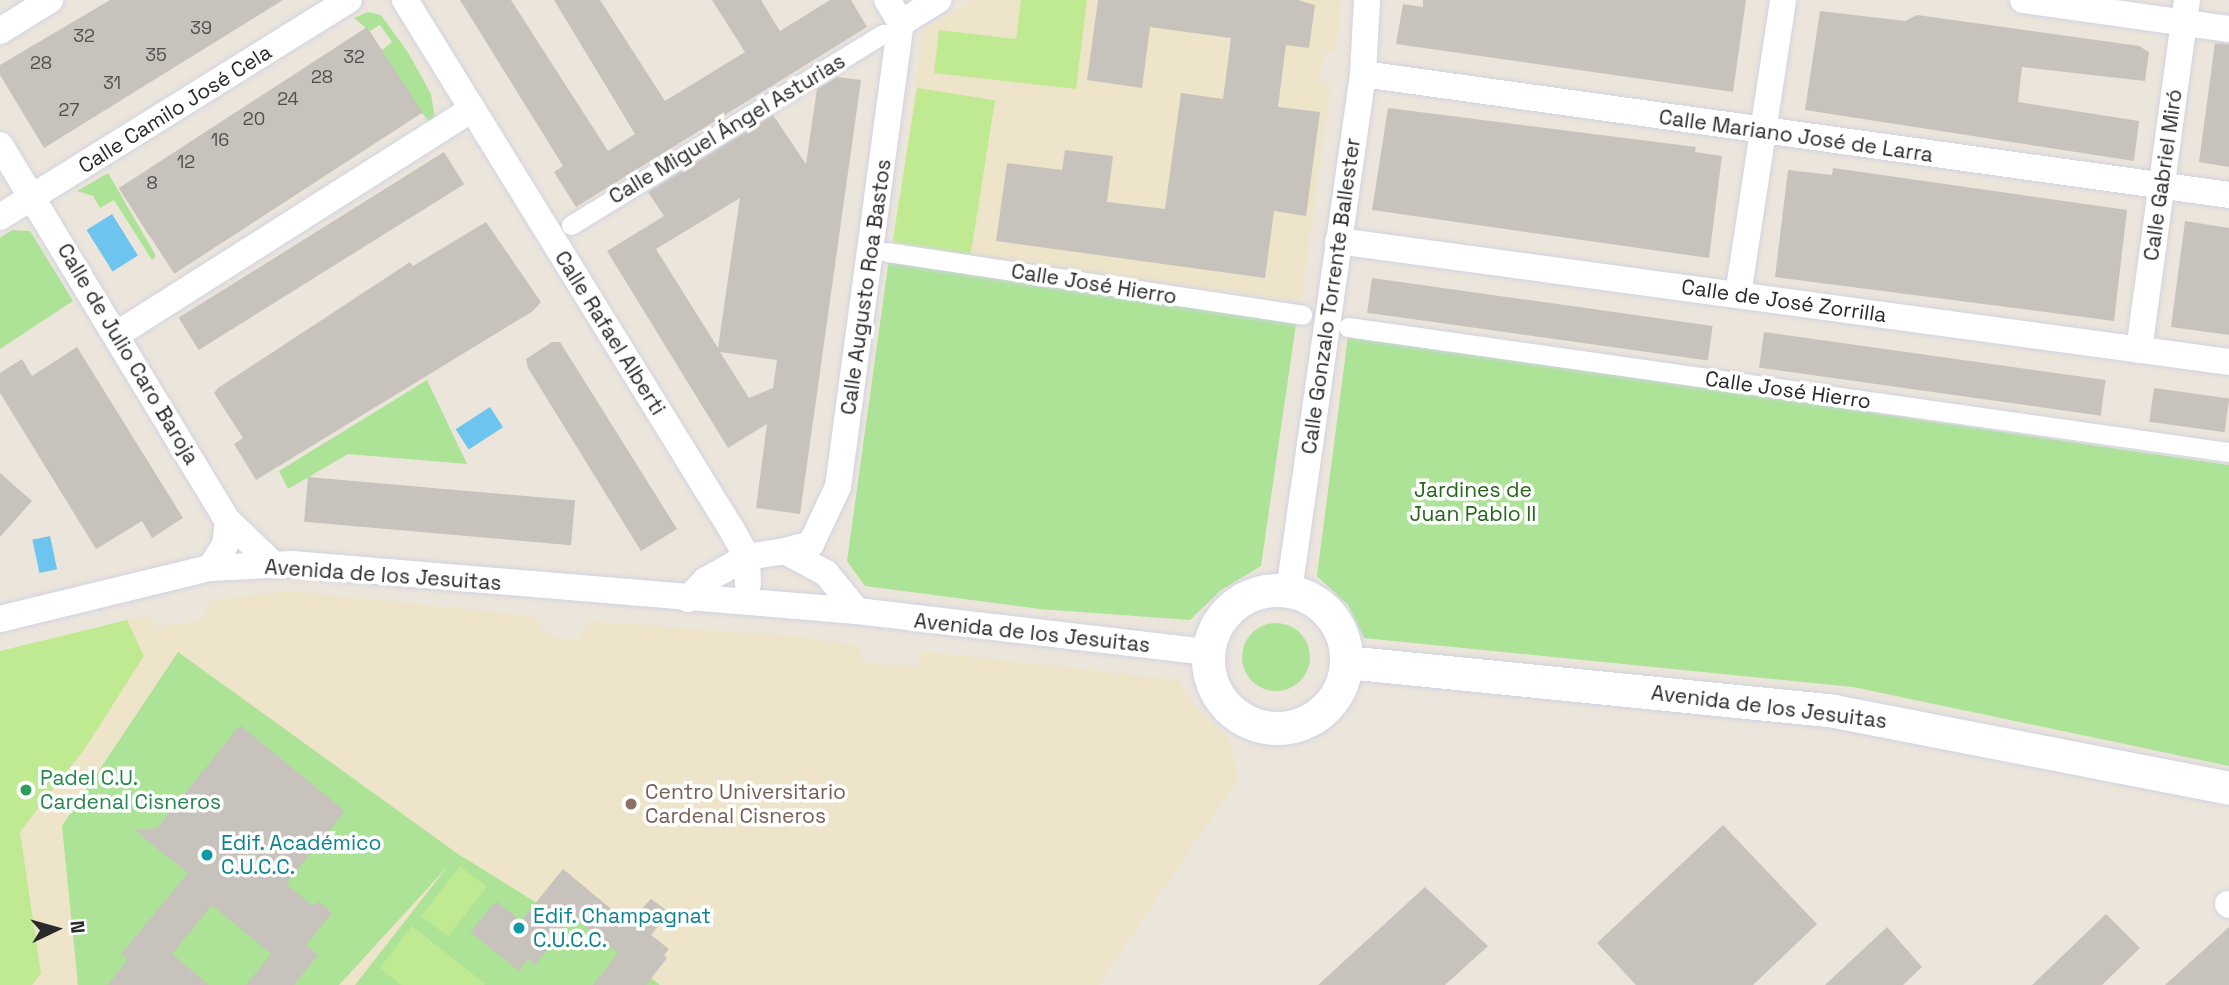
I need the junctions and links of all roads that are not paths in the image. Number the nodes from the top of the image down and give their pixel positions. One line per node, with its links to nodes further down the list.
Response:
1 (50, 0): 12 (street)
2 (349, 0): 19 (street, Calle Camilo José Cela)
3 (405, 0): 14 (street, Calle Rafael Alberti)
4 (887, 0): 10 (street)
5 (938, 0): 10 (street, Calle Miguel Ángel Asturias)
6 (1367, 0): 13 (street, Calle Gonzalo Torrente Ballester)
7 (1783, 0): 15 (street)
8 (2023, 0): 9 (street)
9 (2185, 11): 11 (street); 17 (street, Calle Gabriel Miró)
10 (892, 28): 21 (street, Calle Miguel Ángel Asturias); 32 (street, Calle Augusto Roa Bastos)
11 (2229, 29)
12 (0, 31)
13 (1363, 74): 15 (street, Calle Mariano José de Larra); 22 (street, Calle Gonzalo Torrente Ballester)
14 (472, 109): 27 (street); 32 (street, Calle Rafael Alberti)
15 (1765, 133): 17 (street, Calle Mariano José de Larra); 24 (street)
16 (0, 145): 19 (street, Calle de Julio Caro Baroja)
17 (2163, 186): 18 (street, Calle Mariano José de Larra); 28 (street, Calle Gabriel Miró)
18 (2229, 195)
19 (32, 198): 20 (street, Calle Camilo José Cela); 27 (street, Calle de Julio Caro Baroja)
20 (0, 217)
21 (571, 225)
22 (1338, 241): 24 (street, Calle de José Zorrilla); 35 (street, Calle Gonzalo Torrente Ballester)
23 (887, 252): 25 (street, Calle José Hierro)
24 (1738, 295): 28 (street, Calle de José Zorrilla)
25 (1302, 315)
26 (1348, 327): 30 (street, Calle José Hierro)
27 (116, 335): 31 (street, Calle de Julio Caro Baroja)
28 (2139, 350): 29 (street, Calle de José Zorrilla)
29 (2229, 362)
30 (2229, 452)
31 (228, 522): 33 (street, Calle de Julio Caro Baroja); 34 (street)
32 (766, 554): 36 (street); 37 (street); 38 (street)
33 (275, 565): 34 (street, Avenida de los Jesuitas); 37 (street, Avenida de los Jesuitas)
34 (210, 568): 39 (street, Avenida de los Jesuitas)
35 (1289, 591): 40 (street); 41 (street)
36 (746, 594): 37 (street, Avenida de los Jesuitas); 38 (street, Avenida de los Jesuitas)
37 (688, 598)
38 (857, 611): 40 (street, Avenida de los Jesuitas)
39 (0, 619)
40 (1208, 652): 41 (street)
41 (1346, 662): 42 (street, Avenida de los Jesuitas)
42 (2229, 788)

